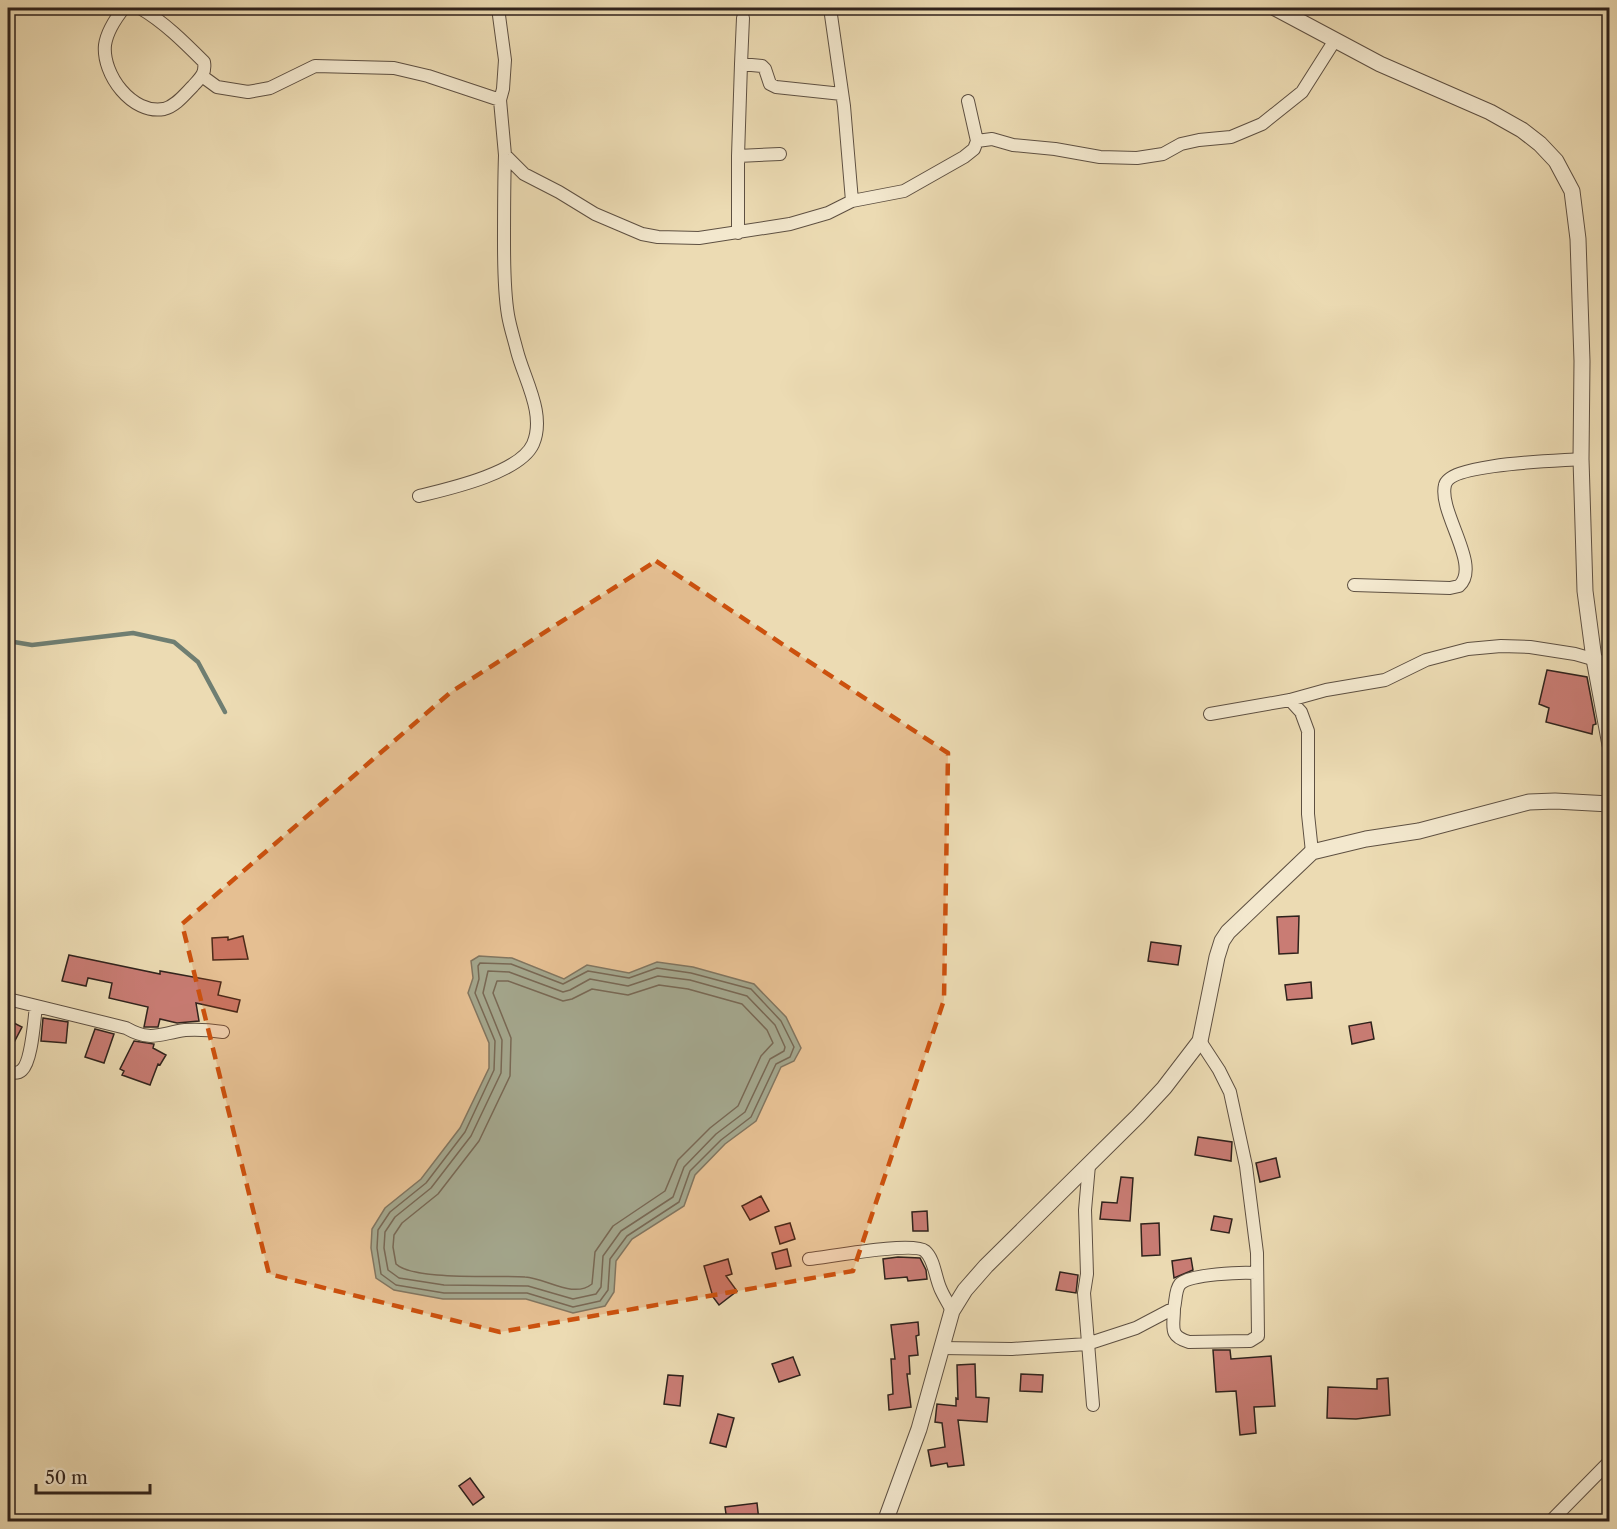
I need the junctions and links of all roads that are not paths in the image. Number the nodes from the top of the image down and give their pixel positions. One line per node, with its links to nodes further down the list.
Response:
1 (124, 8): 9 (street)
2 (140, 8): 9 (street)
3 (498, 8): 11 (street)
4 (830, 8): 10 (street)
5 (1275, 8): 7 (street)
6 (743, 18): 8 (street)
7 (1335, 40): 13 (street); 19 (street)
8 (741, 64): 10 (street); 16 (street)
9 (202, 76): 11 (street)
10 (842, 94): 17 (street)
11 (500, 100): 14 (street)
12 (968, 102): 13 (street)
13 (977, 141): 17 (street)
14 (505, 154): 18 (street); 20 (street)
15 (780, 154): 16 (street)
16 (738, 156): 18 (street)
17 (852, 201): 18 (street)
18 (738, 233)
19 (1581, 459): 21 (street); 22 (street)
20 (419, 496)
21 (1354, 585)
22 (1594, 659): 23 (street); 24 (street); 26 (street)
23 (1610, 664)
24 (1290, 700): 25 (street); 28 (street)
25 (1210, 714)
26 (1610, 746)
27 (1610, 804): 28 (street)
28 (1312, 852): 32 (street)
29 (8, 999): 30 (street)
30 (36, 1007): 31 (street); 33 (street)
31 (223, 1032)
32 (1200, 1041): 34 (street); 36 (street)
33 (8, 1072)
34 (1089, 1165): 38 (street); 39 (street)
35 (809, 1259): 38 (street)
36 (1256, 1273): 37 (street); 37 (street)
37 (1174, 1308): 39 (street)
38 (952, 1311): 40 (street)
39 (1087, 1344): 40 (street); 41 (street)
40 (941, 1348): 43 (street)
41 (1093, 1405)
42 (1610, 1461): 44 (street)
43 (885, 1521)
44 (1550, 1521)

